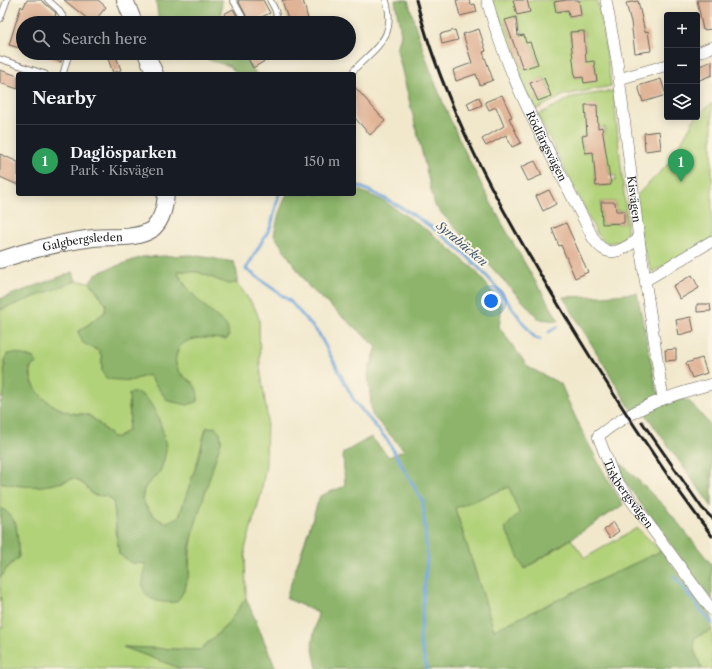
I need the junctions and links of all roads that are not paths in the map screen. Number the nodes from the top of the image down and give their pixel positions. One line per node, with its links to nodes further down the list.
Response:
1 (7, 0): 13 (lane)
2 (48, 0): 9 (lane)
3 (125, 0): 10 (street)
4 (233, 0): 11 (lane)
5 (270, 0): 12 (lane)
6 (386, 0): 20 (lane)
7 (487, 0): 26 (street, Rödfärgsvägen)
8 (606, 0): 24 (street, Kisvägen)
9 (63, 16)
10 (131, 16)
11 (242, 16)
12 (277, 16)
13 (0, 20)
14 (712, 47): 15 (street)
15 (700, 52)
16 (0, 59): 21 (lane)
17 (67, 60): 22 (lane)
18 (149, 60): 23 (street)
19 (664, 66): 24 (street)
20 (354, 70)
21 (39, 72)
22 (64, 72)
23 (154, 72)
24 (619, 79): 26 (street, Kisvägen)
25 (166, 196): 28 (street, Galgbergsleden)
26 (639, 239): 29 (street, Kisvägen)
27 (712, 241): 29 (street)
28 (0, 260)
29 (646, 280): 31 (street, Kisvägen)
30 (712, 384): 31 (street)
31 (663, 399): 32 (street, Tiskbergsvägen)
32 (712, 610)

